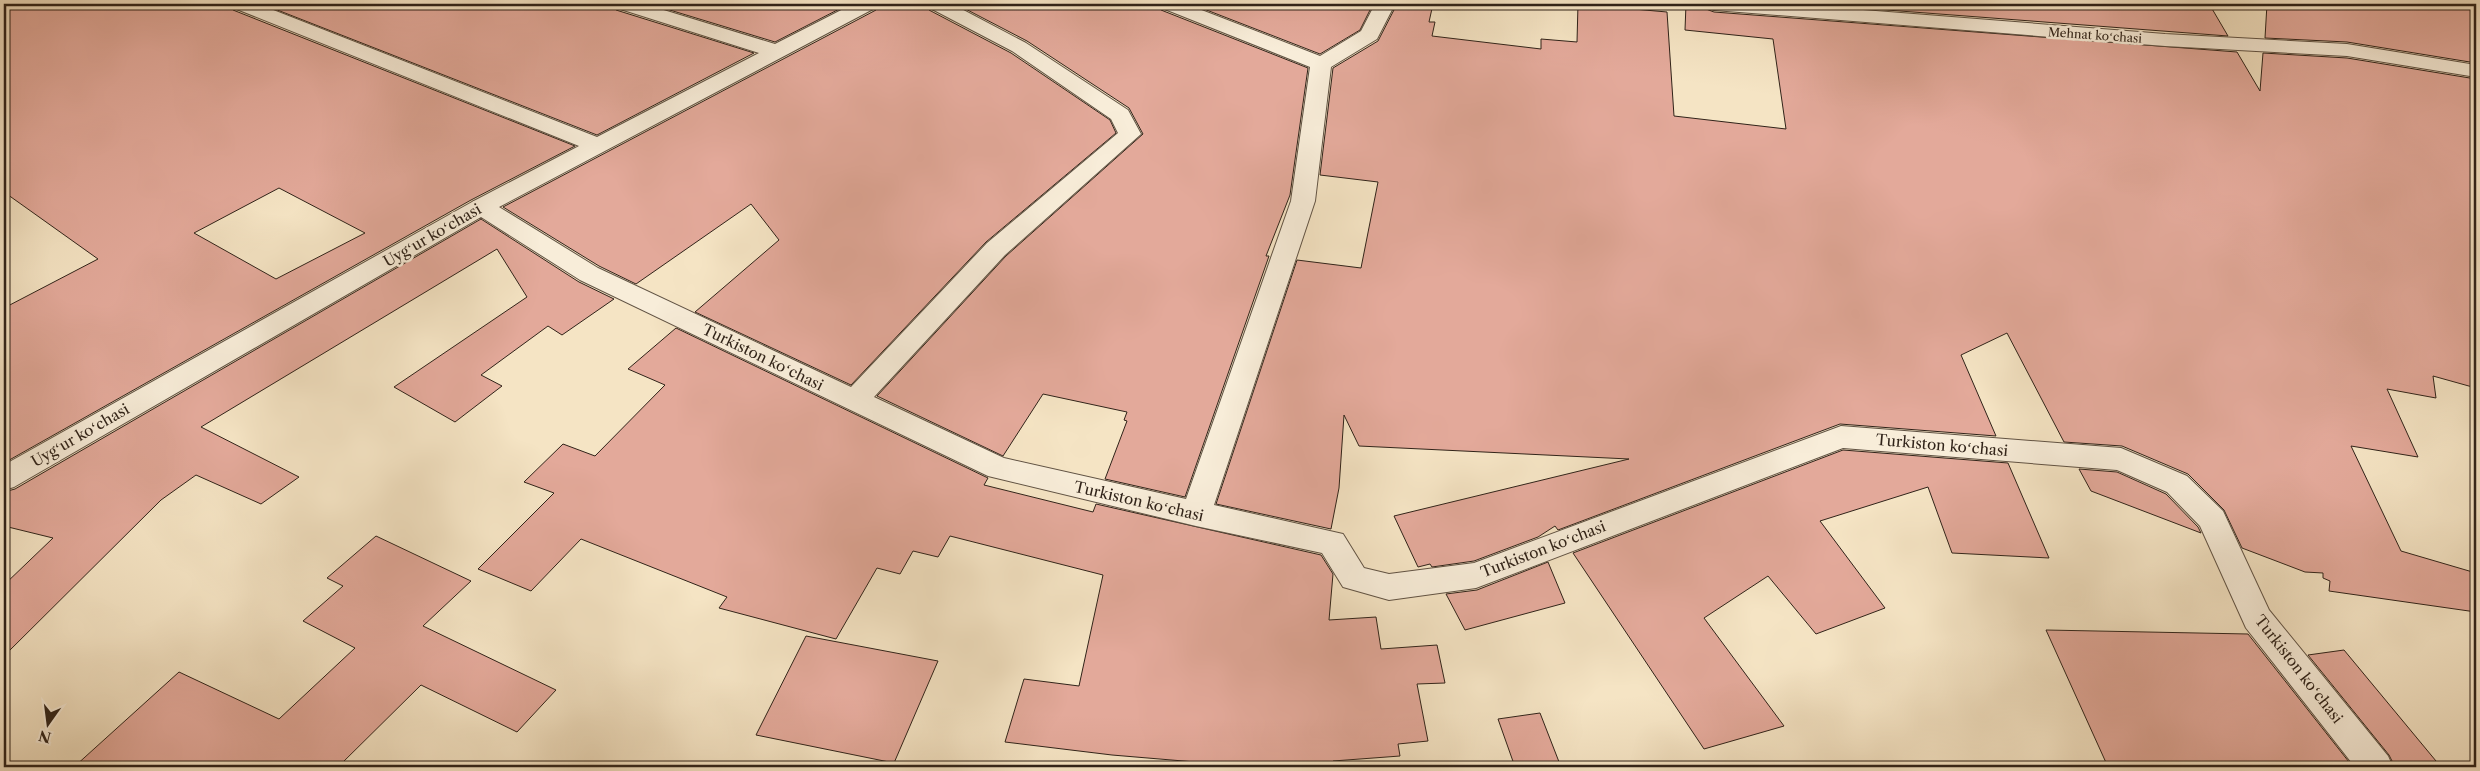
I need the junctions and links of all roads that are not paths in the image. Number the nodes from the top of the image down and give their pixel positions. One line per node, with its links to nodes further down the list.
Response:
1 (241, 4): 11 (street)
2 (624, 4): 8 (street)
3 (868, 4): 8 (street, Uygʻur koʻchasi)
4 (937, 4): 13 (street)
5 (1169, 4): 9 (street)
6 (1385, 4): 9 (street)
7 (1714, 4): 10 (street, Mehnat koʻchasi)
8 (775, 51): 11 (street, Uygʻur koʻchasi)
9 (1321, 64): 15 (street)
10 (2476, 71)
11 (596, 145): 12 (street, Uygʻur koʻchasi)
12 (481, 207): 13 (street, Turkiston koʻchasi); 14 (street, Uygʻur koʻchasi)
13 (854, 401): 15 (street, Turkiston koʻchasi)
14 (4, 479)
15 (1196, 514): 16 (street, Turkiston koʻchasi)
16 (2376, 767)

